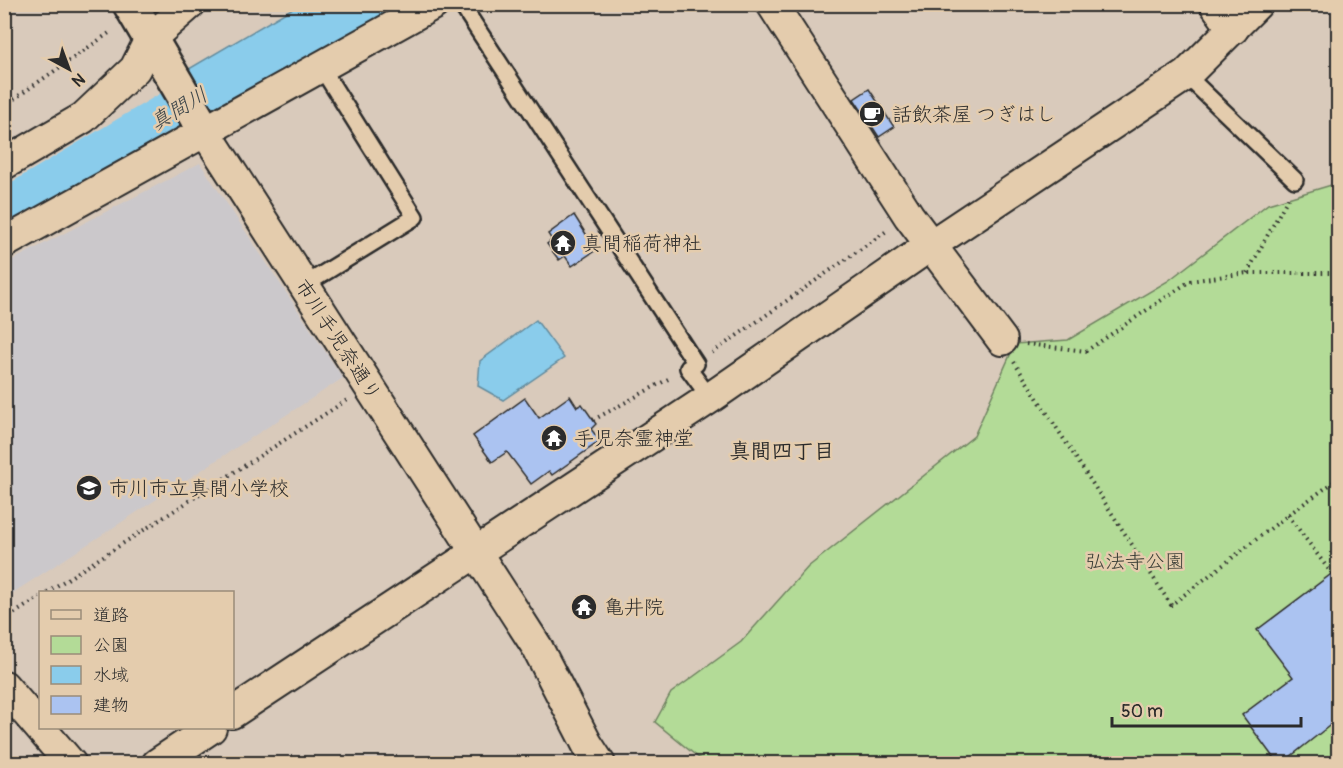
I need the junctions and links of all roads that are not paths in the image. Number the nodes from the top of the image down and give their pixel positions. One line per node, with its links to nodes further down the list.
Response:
1 (190, 4): 7 (street)
2 (434, 4): 9 (street)
3 (461, 4): 18 (lane)
4 (772, 4): 15 (street)
5 (1215, 4): 8 (street)
6 (1257, 4): 8 (street)
7 (138, 19): 11 (street); 12 (street)
8 (1233, 29): 10 (street)
9 (321, 67): 11 (street); 16 (lane)
10 (1186, 75): 13 (lane); 15 (street)
11 (203, 129): 14 (street); 16 (street, 市川手児奈通り)
12 (4, 164)
13 (1295, 180)
14 (4, 243)
15 (931, 245): 17 (street); 18 (street)
16 (303, 286): 19 (street, 市川手児奈通り)
17 (1002, 340)
18 (710, 398): 19 (street)
19 (475, 554): 21 (street); 27 (street, 市川手児奈通り)
20 (4, 686): 22 (street)
21 (234, 713)
22 (39, 727)
23 (41, 729): 25 (street)
24 (210, 729): 26 (street)
25 (71, 764)
26 (157, 764)
27 (600, 764)

